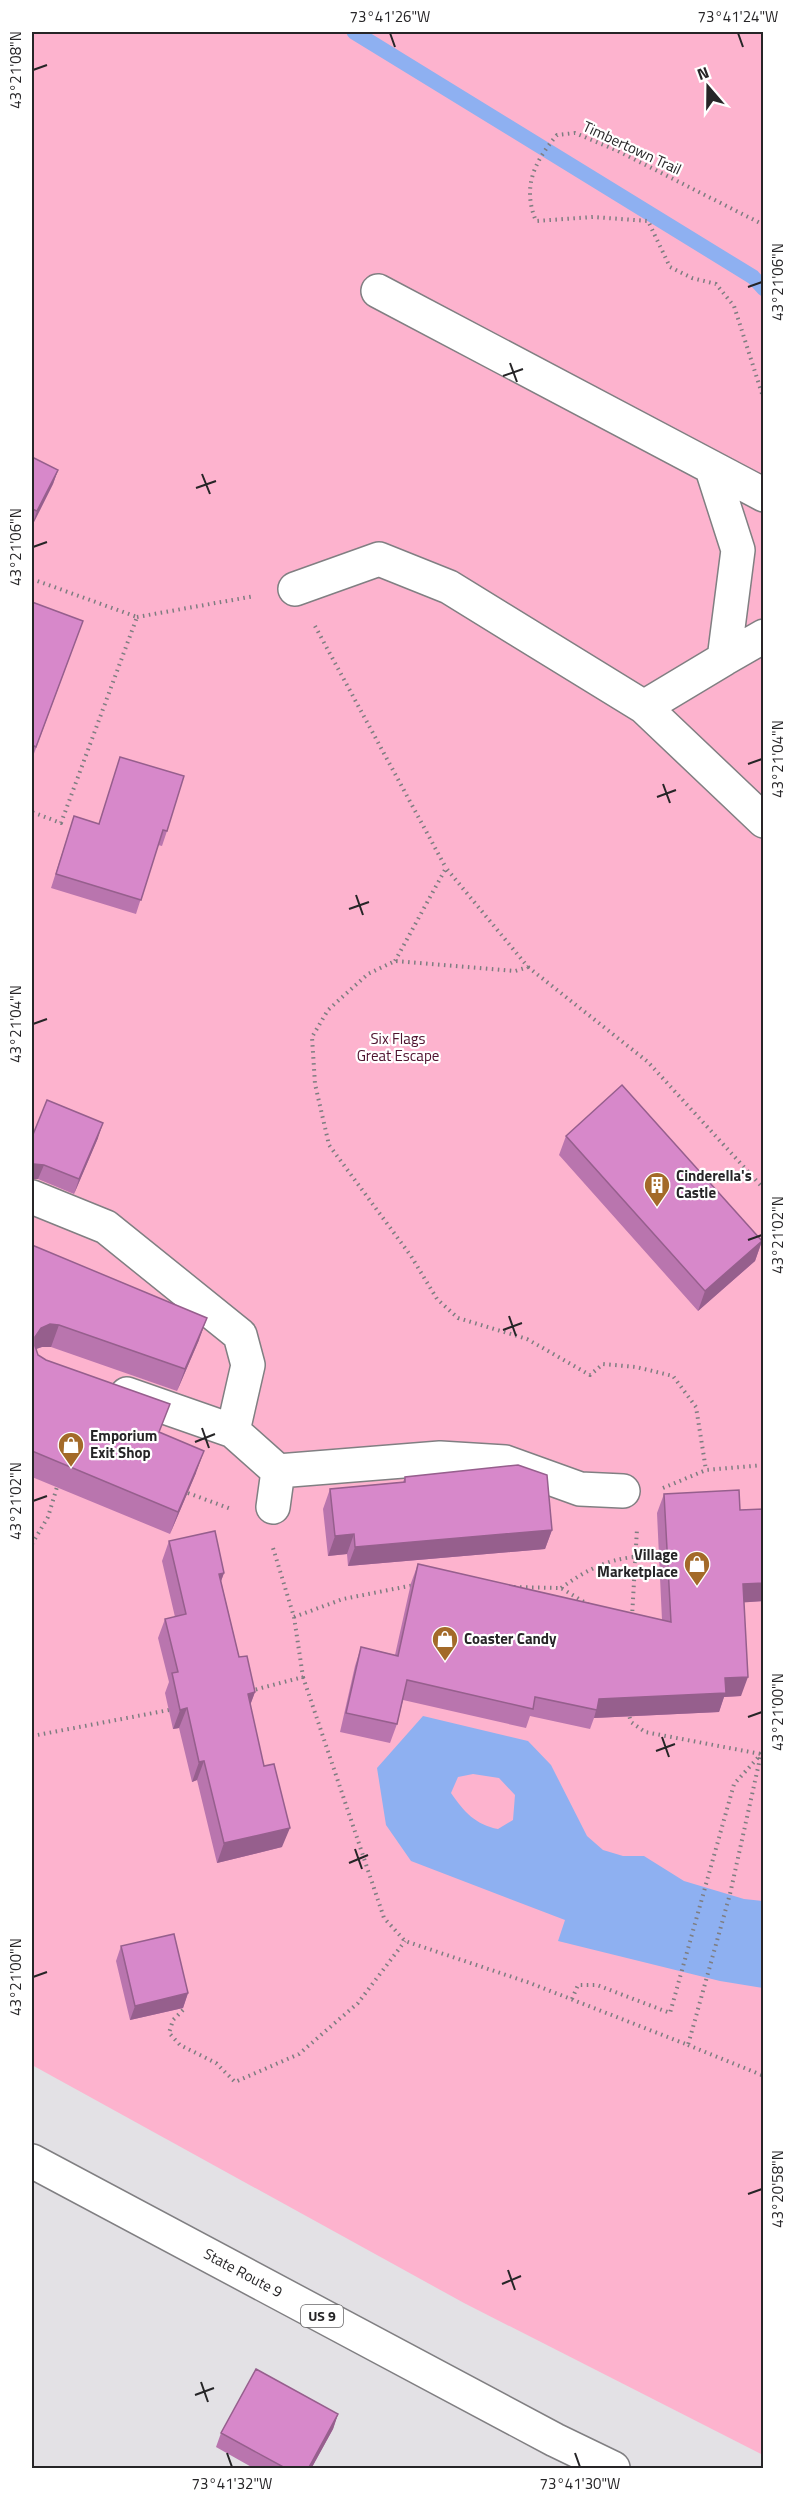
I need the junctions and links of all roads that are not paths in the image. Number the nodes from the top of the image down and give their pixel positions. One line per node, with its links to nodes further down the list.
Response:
1 (378, 291): 2 (main road)
2 (712, 469): 3 (main road); 6 (main road)
3 (764, 495)
4 (295, 589): 7 (main road)
5 (764, 636): 6 (main road)
6 (724, 659): 7 (main road)
7 (644, 707): 8 (main road)
8 (764, 821)
9 (32, 1197): 11 (main road)
10 (100, 1385): 11 (main road)
11 (232, 1431): 12 (main road)
12 (278, 1470): 13 (main road); 14 (main road)
13 (632, 1496)
14 (273, 1507)
15 (32, 2161): 16 (main road, State Route 9 / US 9)
16 (614, 2469)

